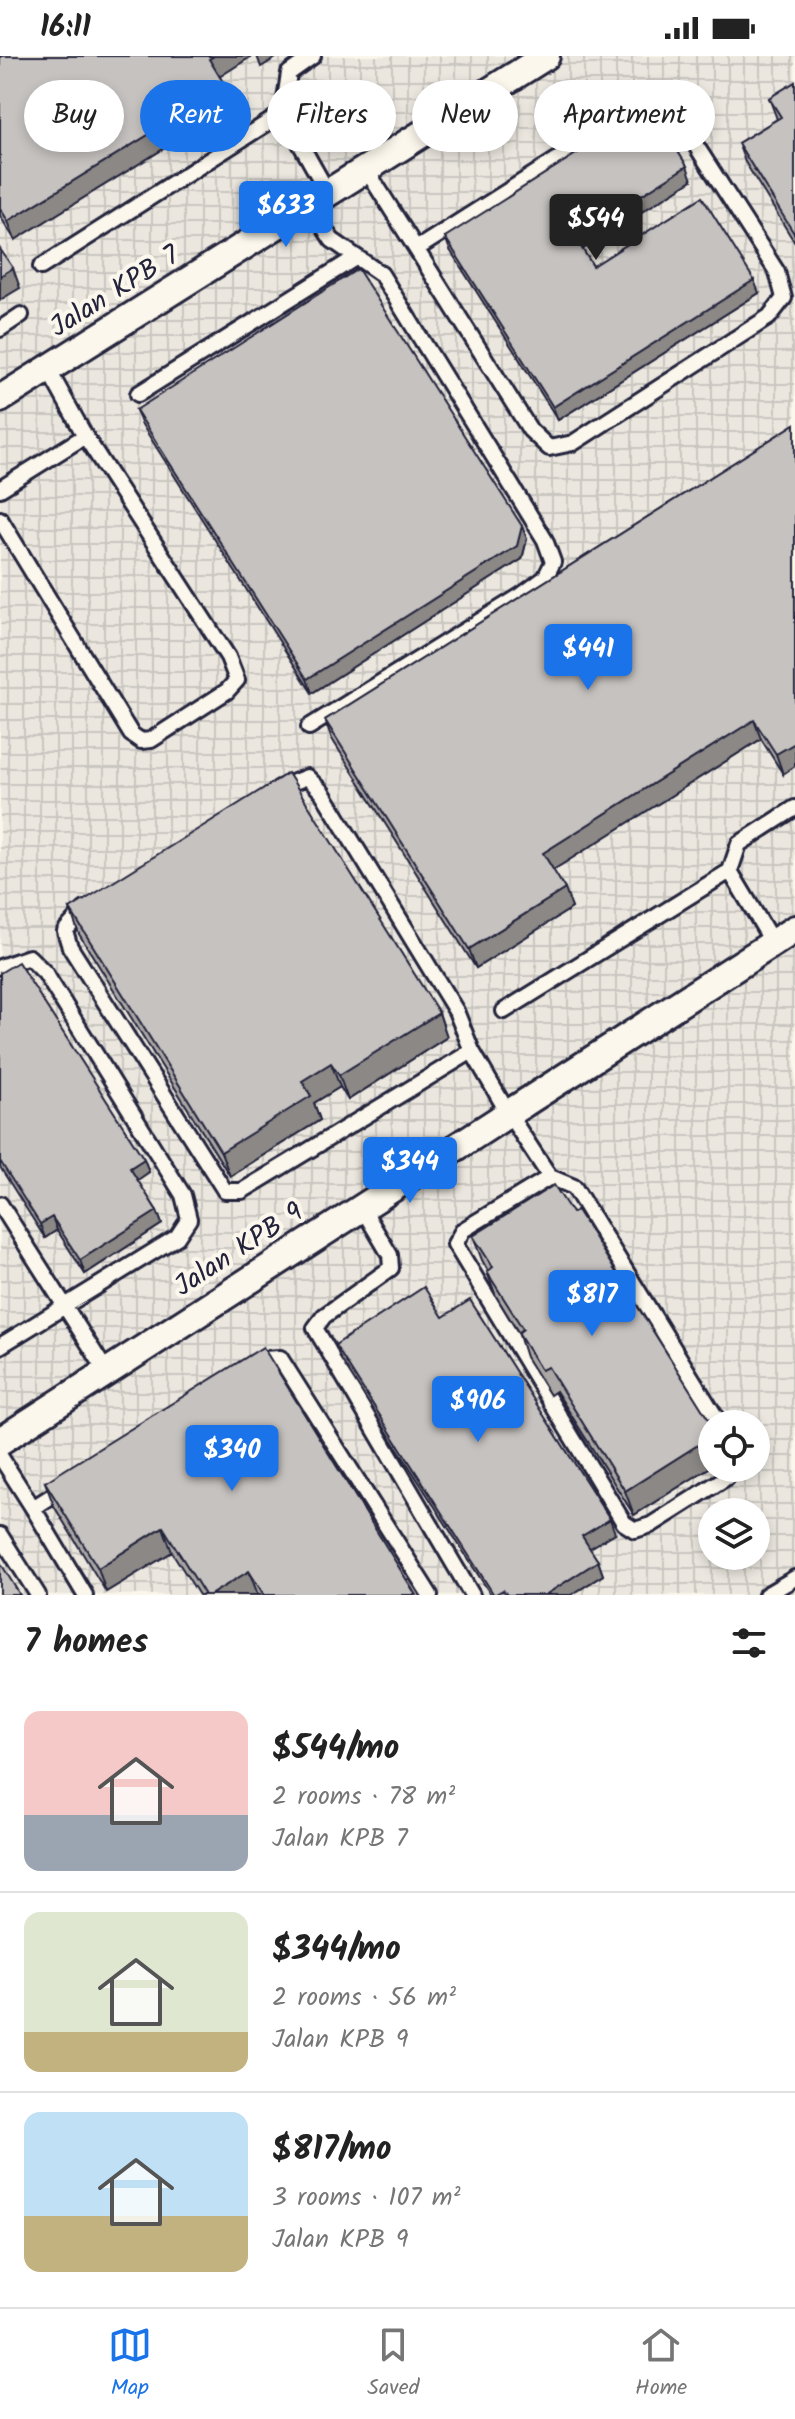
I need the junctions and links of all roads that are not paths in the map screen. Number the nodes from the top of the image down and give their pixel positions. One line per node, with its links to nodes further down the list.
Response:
1 (313, 56): 3 (lane)
2 (546, 56): 6 (street, Jalan KPB 7)
3 (288, 80)
4 (267, 123): 10 (lane)
5 (299, 152): 7 (lane)
6 (366, 169): 7 (street, Jalan KPB 7); 8 (lane)
7 (319, 199): 9 (lane); 13 (street, Jalan KPB 7)
8 (418, 248): 8 (lane)
9 (355, 258): 14 (lane); 19 (lane)
10 (41, 267)
11 (21, 315): 12 (lane)
12 (0, 329)
13 (48, 369): 15 (street, Jalan KPB 7); 16 (lane)
14 (138, 394)
15 (0, 399)
16 (85, 436): 17 (lane); 18 (lane)
17 (0, 489)
18 (0, 519)
19 (309, 727)
20 (260, 799): 27 (lane)
21 (795, 808): 22 (lane)
22 (730, 871): 24 (lane); 26 (lane)
23 (103, 898): 27 (lane)
24 (784, 936): 28 (street, Jalan KPB 9)
25 (0, 967): 32 (lane)
26 (504, 1011)
27 (472, 1051): 28 (lane)
28 (508, 1113): 29 (lane); 31 (street, Jalan KPB 9)
29 (550, 1177): 36 (lane); 40 (lane)
30 (0, 1204): 32 (lane)
31 (361, 1206): 34 (street, Jalan KPB 9); 47 (lane)
32 (63, 1307): 33 (lane); 34 (lane)
33 (0, 1346)
34 (106, 1371): 37 (street, Jalan KPB 9)
35 (238, 1376): 46 (lane)
36 (711, 1410)
37 (0, 1441)
38 (0, 1456): 41 (lane)
39 (82, 1477): 41 (lane)
40 (719, 1482)
41 (33, 1508): 45 (lane)
42 (0, 1535): 44 (lane)
43 (795, 1578): 48 (lane)
44 (38, 1595)
45 (85, 1595)
46 (430, 1595)
47 (472, 1595)
48 (766, 1595)

